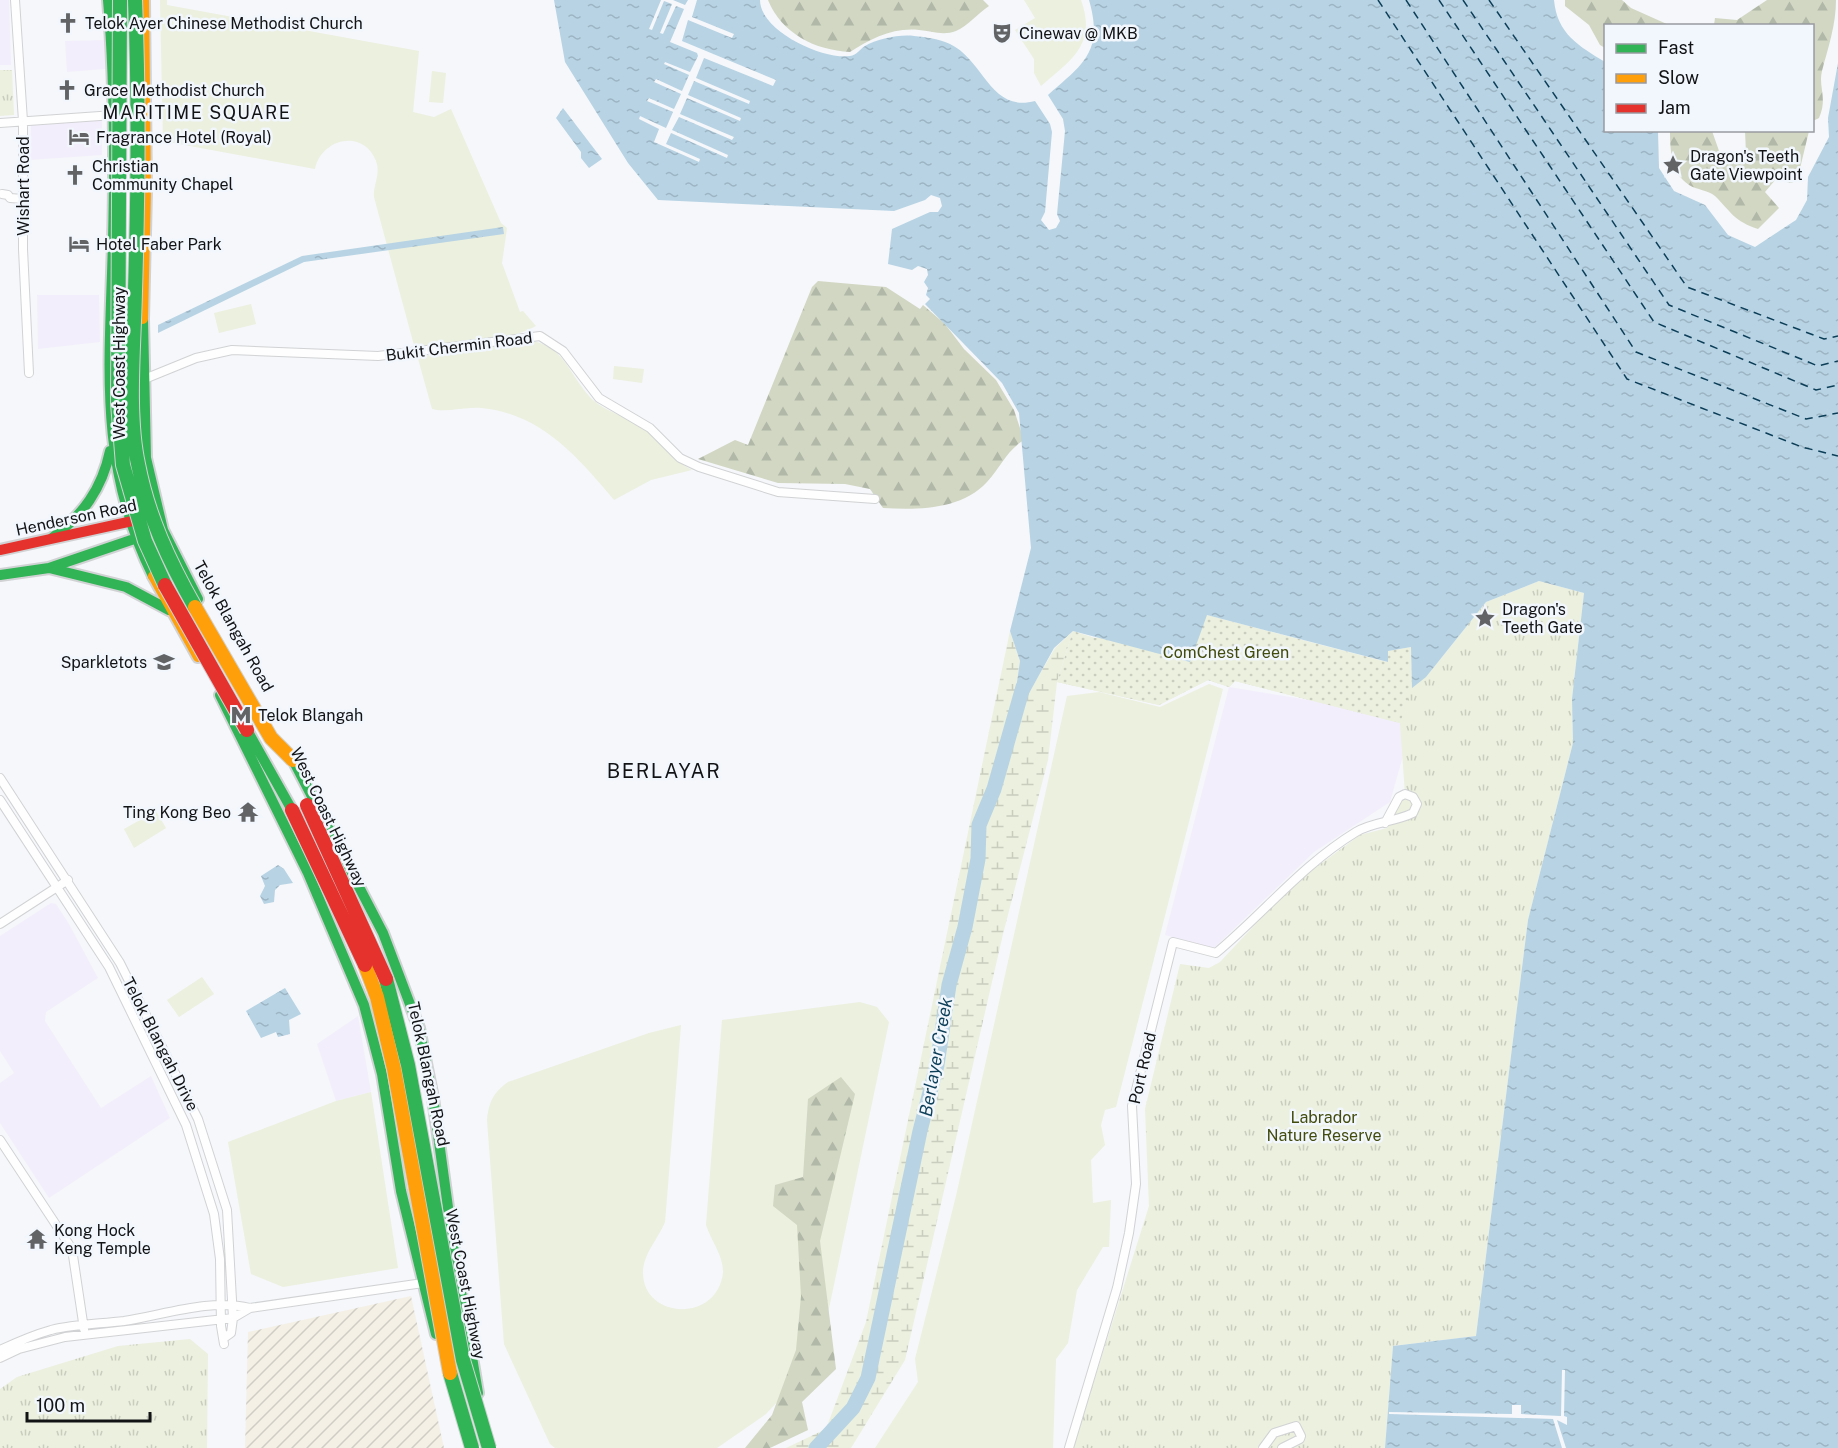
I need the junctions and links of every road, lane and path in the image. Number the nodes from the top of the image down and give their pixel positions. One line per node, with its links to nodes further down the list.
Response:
1 (15, 0): 8 (street, Wishart Road)
2 (108, 0): 7 (main road)
3 (120, 0): 52 (main road, West Coast Highway, bridge)
4 (128, 0): 10 (main road)
5 (135, 0): 28 (main road, West Coast Highway, bridge)
6 (144, 0): 10 (main road, Telok Blangah Road)
7 (114, 115): 8 (street); 15 (main road)
8 (23, 121): 9 (street); 12 (street, Wishart Road)
9 (0, 123)
10 (145, 168): 14 (main road, Telok Blangah Road)
11 (5, 194): 12 (street)
12 (23, 195): 13 (street, Wishart Road)
13 (29, 373)
14 (144, 379): 15 (street, Bukit Chermin Road); 17 (street, Bukit Chermin Road); 19 (main road, Telok Blangah Road)
15 (109, 403): 16 (main road)
16 (112, 441): 18 (main road); 20 (main road)
17 (875, 499)
18 (129, 521): 19 (main road, Henderson Road); 20 (main road, Henderson Road); 21 (main road)
19 (161, 524): 21 (main road, Henderson Road); 26 (main road, Telok Blangah Road)
20 (52, 538): 22 (main road, Henderson Road)
21 (136, 538): 23 (main road, Henderson Road); 25 (main road)
22 (0, 550)
23 (49, 568): 24 (main road, Henderson Road); 25 (main road)
24 (0, 575)
25 (170, 611): 27 (main road)
26 (231, 657): 27 (main road); 37 (main road, Telok Blangah Road)
27 (210, 676): 38 (main road)
28 (271, 738): 50 (main road, bridge); 53 (main road, West Coast Highway, bridge)
29 (0, 778): 34 (street, Telok Blangah Drive)
30 (0, 800): 35 (street, Telok Blangah Drive)
31 (1395, 806): 32 (street); 32 (street); 33 (street)
32 (1407, 816): 33 (street, Port Road)
33 (1385, 823): 55 (street, Port Road)
34 (68, 880): 35 (street); 42 (street, Telok Blangah Drive)
35 (58, 887): 36 (street); 41 (street, Telok Blangah Drive)
36 (0, 924)
37 (421, 1115): 38 (main road); 50 (main road, Telok Blangah Road)
38 (391, 1124): 40 (main road)
39 (0, 1140): 46 (street)
40 (423, 1283): 43 (street); 51 (main road)
41 (220, 1304): 42 (street); 45 (street, Telok Blangah Drive); 46 (street)
42 (234, 1304): 43 (street); 44 (street, Telok Blangah Drive)
43 (250, 1308): 44 (street)
44 (234, 1318): 45 (street); 45 (street, Telok Blangah Drive)
45 (220, 1320): 47 (street)
46 (83, 1324): 47 (street); 48 (street)
47 (85, 1335): 49 (street)
48 (0, 1350)
49 (0, 1359)
50 (478, 1393): 54 (main road, Telok Blangah Road)
51 (466, 1448)
52 (472, 1448)
53 (489, 1448)
54 (496, 1448)
55 (1070, 1448)
56 (1263, 1448): 57 (street)
57 (1282, 1448)

